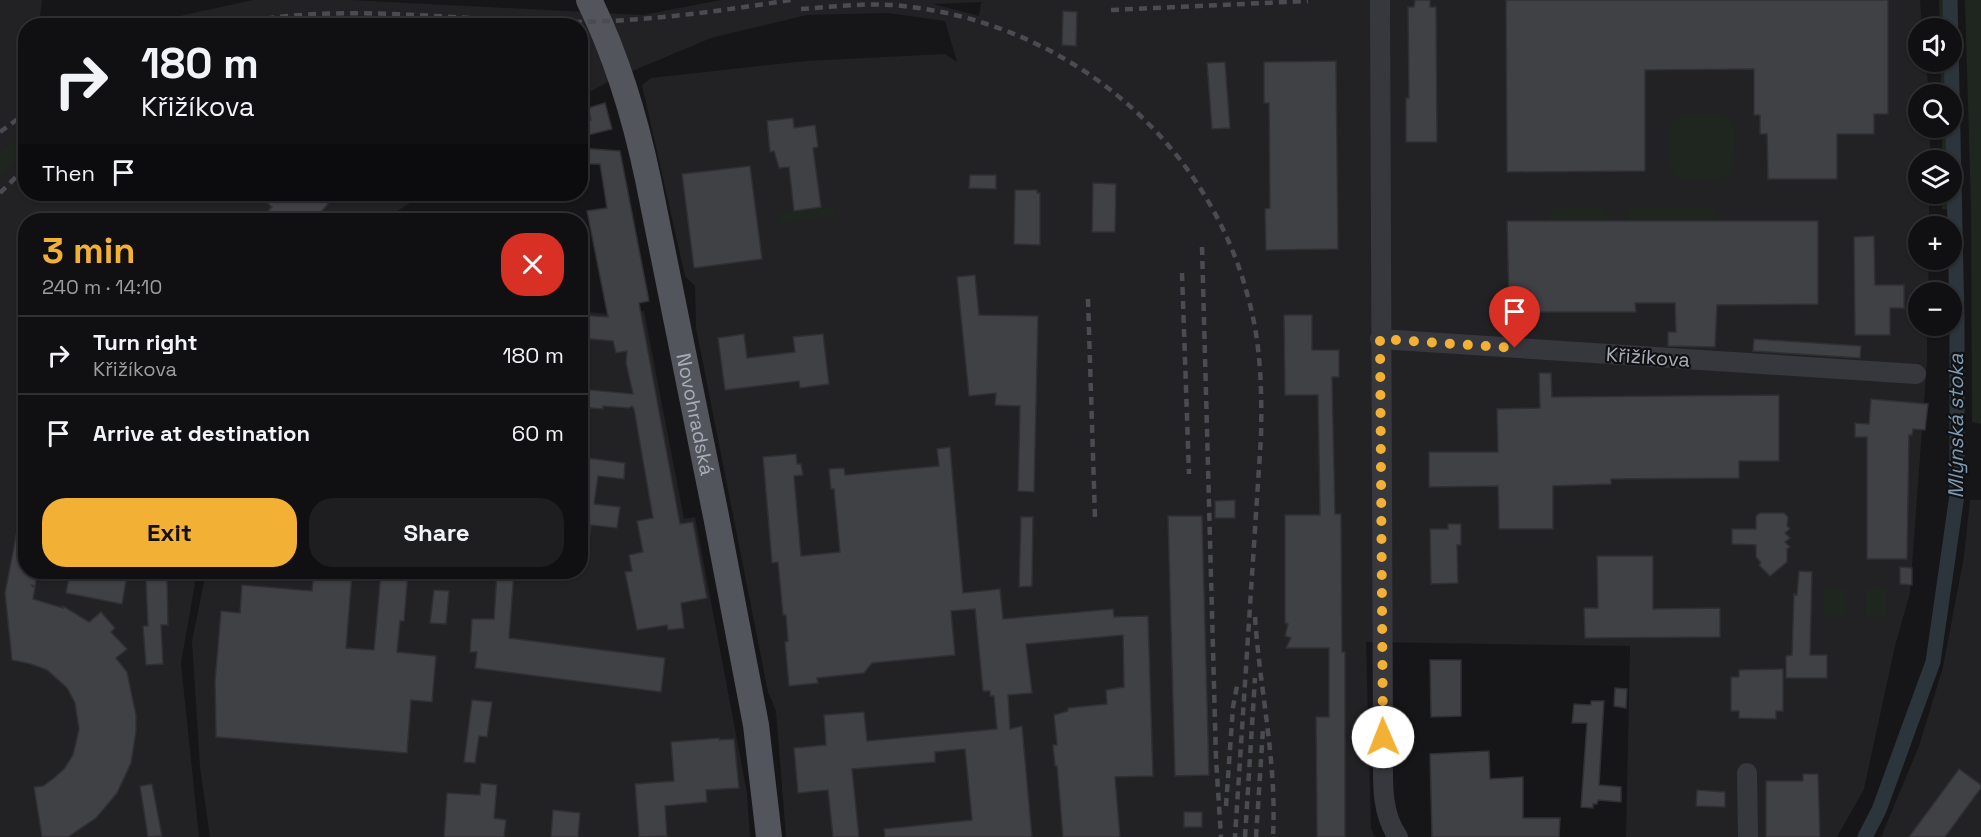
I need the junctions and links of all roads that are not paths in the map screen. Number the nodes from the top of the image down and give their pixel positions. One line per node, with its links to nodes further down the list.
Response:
1 (589, 0): 6 (main road, Novohradská)
2 (1380, 0): 3 (street)
3 (1380, 339): 4 (street, Křižíkova); 7 (street)
4 (1916, 374)
5 (1747, 773): 8 (street)
6 (769, 837)
7 (1398, 837)
8 (1748, 837)

